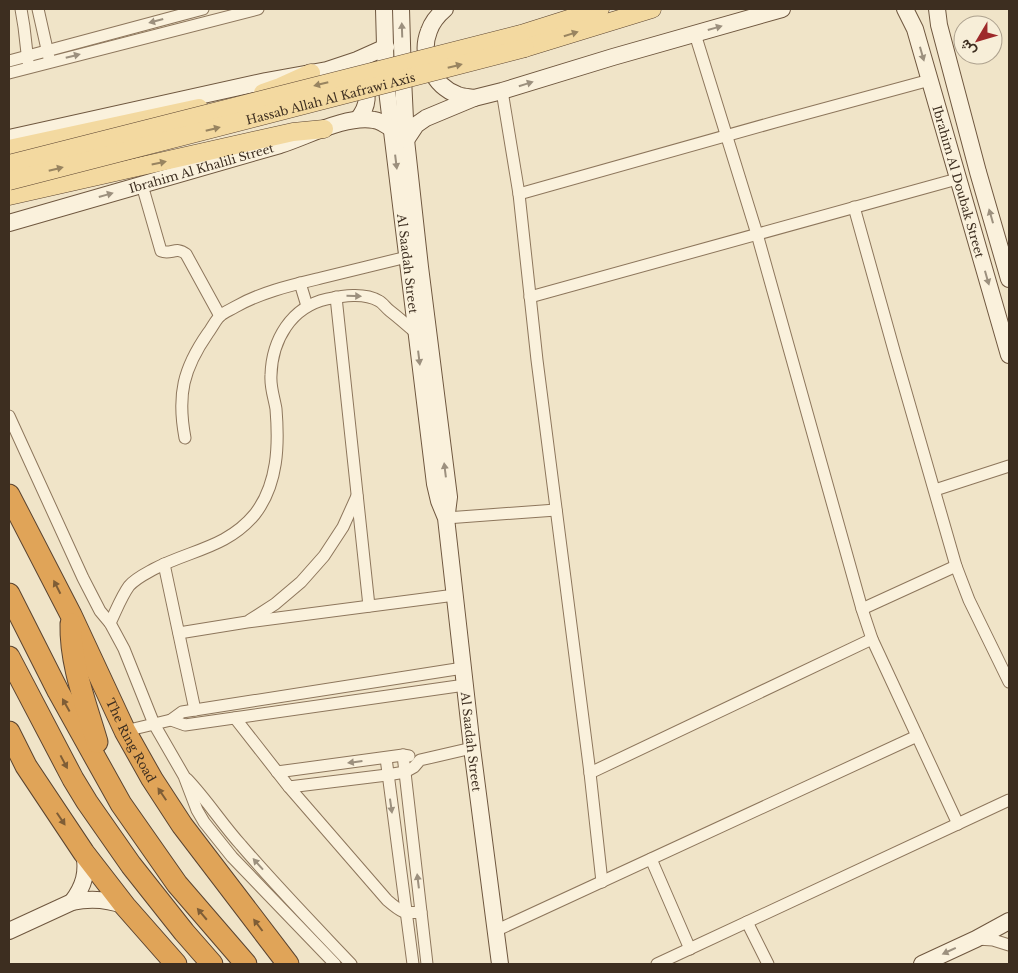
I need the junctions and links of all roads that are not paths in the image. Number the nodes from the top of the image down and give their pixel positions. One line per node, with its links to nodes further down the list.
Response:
1 (21, 9): 20 (street)
2 (38, 9): 18 (street)
3 (203, 9): 18 (street, one-way to 18)
4 (258, 9): 13 (street)
5 (384, 9): 17 (street, Al Saadah Street)
6 (401, 9): 32 (street, Al Saadah Street, one-way to 6)
7 (445, 9): 26 (street)
8 (600, 9): 16 (main road, Hassab Allah Al Kafrawi Axis)
9 (652, 9): 16 (main road, Hassab Allah Al Kafrawi Axis, one-way to 9)
10 (782, 9): 15 (street, one-way to 10)
11 (937, 9): 44 (street, Ibrahim Al Doubak Street, one-way to 11)
12 (908, 10): 24 (street, Ibrahim Al Doubak Street, one-way to 24)
13 (241, 11): 14 (street)
14 (226, 13): 18 (street, one-way to 14)
15 (695, 34): 25 (street, one-way to 15); 30 (street)
16 (523, 41): 34 (main road, Hassab Allah Al Kafrawi Axis, one-way to 34, bridge); 36 (main road, Hassab Allah Al Kafrawi Axis, one-way to 16, bridge)
17 (386, 47): 21 (street); 29 (street, Al Saadah Street)
18 (48, 57): 20 (street)
19 (9, 61): 20 (street)
20 (28, 62): 22 (street)
21 (342, 65): 23 (street); 27 (street)
22 (9, 73)
23 (311, 73): 31 (street); 33 (main road)
24 (930, 80): 30 (street); 35 (street, Ibrahim Al Doubak Street)
25 (502, 91): 26 (street); 38 (street)
26 (474, 98): 32 (street)
27 (358, 120): 28 (street, Ibrahim Al Khalili Street); 29 (street, Ibrahim Al Khalili Street)
28 (324, 129): 37 (street, Ibrahim Al Khalili Street); 39 (main road, one-way to 28)
29 (392, 129): 43 (street, Al Saadah Street, one-way to 43)
30 (727, 135): 38 (street); 42 (street)
31 (9, 138)
32 (406, 140): 59 (street, Al Saadah Street, one-way to 32)
33 (9, 149)
34 (9, 164)
35 (958, 179): 40 (street); 51 (street, Ibrahim Al Doubak Street, one-way to 51)
36 (9, 181)
37 (142, 185): 41 (street, Ibrahim Al Khalili Street, one-way to 37); 49 (street)
38 (519, 194): 47 (street)
39 (9, 196)
40 (854, 207): 42 (street); 55 (street)
41 (9, 222)
42 (757, 234): 47 (street); 65 (street)
43 (407, 256): 45 (street); 50 (street, Al Saadah Street)
44 (1009, 279)
45 (300, 283): 48 (street); 49 (street)
46 (336, 297): 48 (street); 50 (street, one-way to 50); 57 (street)
47 (530, 297): 58 (street)
48 (307, 306): 60 (street)
49 (220, 316): 53 (street)
50 (416, 333): 59 (street, Al Saadah Street, one-way to 59)
51 (1009, 355)
52 (9, 416): 68 (street)
53 (185, 438)
54 (1009, 466): 55 (street)
55 (935, 490): 61 (street)
56 (9, 496): 66 (highway, The Ring Road, one-way to 56)
57 (358, 496): 64 (street); 67 (street)
58 (556, 510): 59 (street); 87 (street)
59 (446, 518): 63 (street, Al Saadah Street)
60 (164, 564): 68 (street); 69 (street)
61 (956, 566): 65 (street); 73 (street)
62 (9, 594): 90 (highway, one-way to 62)
63 (455, 595): 64 (street); 72 (street, Al Saadah Street)
64 (369, 606): 67 (street)
65 (862, 609): 70 (street)
66 (71, 615): 78 (highway, The Ring Road); 90 (highway)
67 (247, 622): 69 (street)
68 (110, 623): 77 (street)
69 (178, 633): 74 (street)
70 (872, 639): 80 (street); 87 (street)
71 (9, 657): 111 (highway, one-way to 111)
72 (464, 676): 74 (street); 75 (street); 81 (street, Al Saadah Street)
73 (1009, 682)
74 (194, 710): 76 (street)
75 (236, 718): 76 (street); 85 (street)
76 (172, 720): 77 (street)
77 (154, 724): 78 (street); 89 (street)
78 (125, 730): 113 (highway, The Ring Road, one-way to 78)
79 (9, 732): 94 (highway, one-way to 94)
80 (917, 736): 93 (street); 95 (street)
81 (472, 748): 84 (street); 105 (street, Al Saadah Street)
82 (403, 756): 83 (street); 84 (street); 86 (street)
83 (386, 758): 85 (street, one-way to 85); 88 (street)
84 (420, 760): 86 (street)
85 (277, 772): 91 (street)
86 (405, 772): 88 (street); 99 (street, one-way to 86)
87 (590, 773): 96 (street)
88 (387, 775): 91 (street); 100 (street, one-way to 100)
89 (184, 776): 103 (street, one-way to 89); 106 (street)
90 (107, 778): 112 (highway, one-way to 90)
91 (289, 787): 100 (street)
92 (1009, 800): 93 (street)
93 (958, 824): 102 (street)
94 (84, 853): 97 (street); 98 (highway)
95 (651, 859): 96 (street); 109 (street)
96 (602, 882): 105 (street)
97 (72, 902): 98 (street); 104 (street)
98 (125, 906): 110 (highway)
99 (421, 912): 100 (street); 117 (street)
100 (406, 913): 116 (street)
101 (1009, 921): 107 (street)
102 (748, 922): 109 (street); 120 (street)
103 (317, 929): 106 (street); 115 (street)
104 (9, 931)
105 (495, 931): 118 (street, Al Saadah Street)
106 (309, 938): 114 (street)
107 (976, 939): 108 (street); 121 (street, one-way to 121)
108 (1009, 945)
109 (690, 949): 119 (street)
110 (176, 964)
111 (212, 964)
112 (246, 964)
113 (288, 964)
114 (335, 964)
115 (351, 964)
116 (413, 964)
117 (427, 964)
118 (500, 964)
119 (657, 964)
120 (768, 964)
121 (922, 964)

